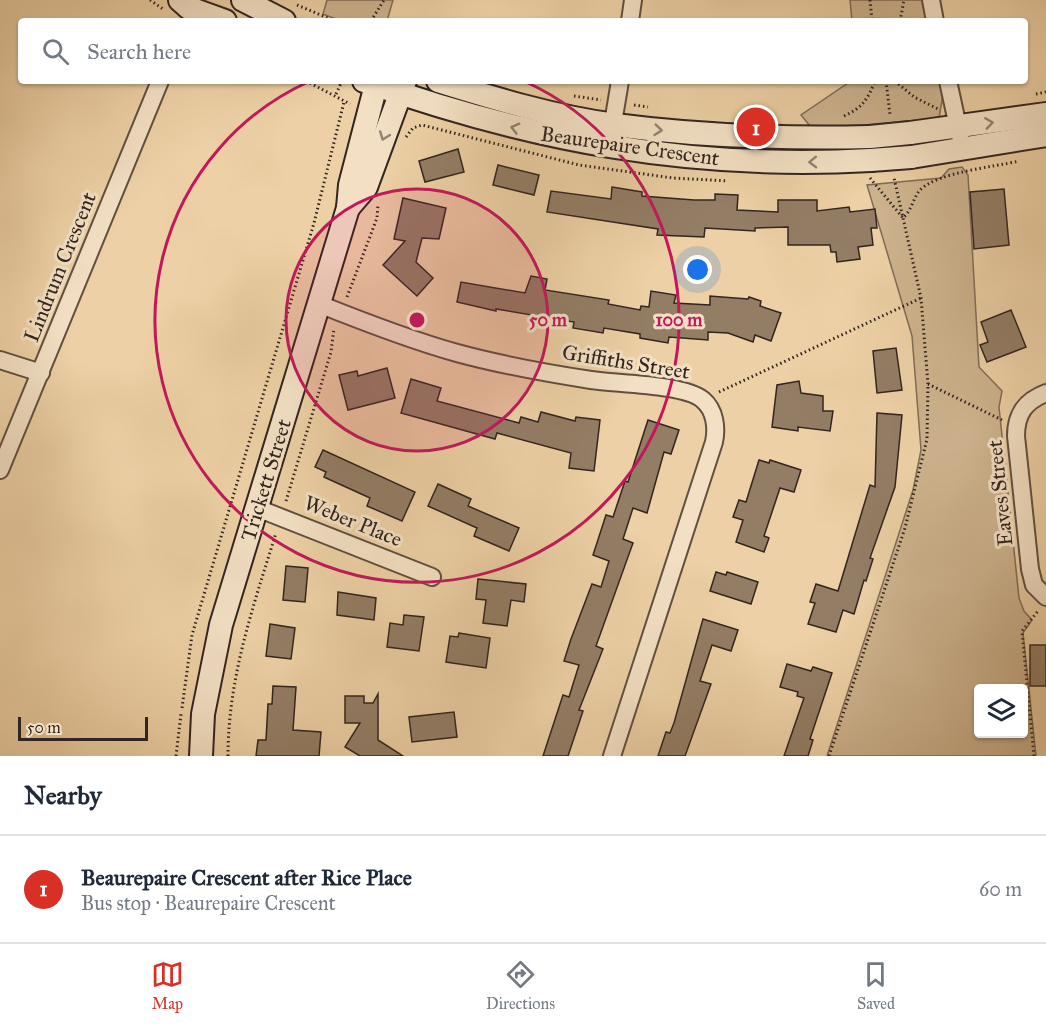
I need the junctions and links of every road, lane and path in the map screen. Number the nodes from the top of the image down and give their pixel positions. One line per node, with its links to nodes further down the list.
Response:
1 (243, 0): 10 (street)
2 (384, 0): 12 (path)
3 (633, 0): 13 (street)
4 (870, 0): 14 (path)
5 (904, 0): 15 (path)
6 (931, 0): 16 (street)
7 (186, 7): 9 (street)
8 (306, 10): 11 (path)
9 (217, 18)
10 (278, 18)
11 (327, 18)
12 (373, 18)
13 (630, 18)
14 (872, 18)
15 (901, 18)
16 (934, 18)
17 (159, 84): 52 (street, Lindrum Crescent)
18 (313, 84): 29 (path)
19 (341, 84): 29 (path)
20 (372, 84): 45 (street, Trickett Street)
21 (382, 84): 28 (street, Beaurepaire Crescent)
22 (448, 84): 34 (street, Beaurepaire Crescent)
23 (620, 84): 34 (street)
24 (874, 84): 32 (path)
25 (886, 84): 33 (path)
26 (899, 84): 30 (path)
27 (949, 84): 35 (street)
28 (403, 88): 38 (street, Beaurepaire Crescent, one-way to 28); 45 (street, Trickett Street, one-way to 45)
29 (336, 94): 62 (path)
30 (938, 109)
31 (1046, 114): 35 (street, Beaurepaire Crescent, one-way to 31)
32 (836, 117)
33 (890, 118)
34 (613, 124): 35 (street, Beaurepaire Crescent, one-way to 35, bridge); 38 (street)
35 (958, 127): 39 (street)
36 (1046, 135): 39 (street, Beaurepaire Crescent)
37 (405, 139): 43 (path)
38 (609, 147): 41 (street, Beaurepaire Crescent, one-way to 38)
39 (963, 150): 41 (street, Beaurepaire Crescent, bridge)
40 (1026, 160): 46 (path)
41 (871, 170): 46 (path)
42 (894, 173): 46 (path)
43 (720, 181)
44 (379, 195): 47 (path)
45 (348, 208): 49 (street, Trickett Street)
46 (903, 218): 48 (path)
47 (346, 298)
48 (921, 298): 53 (path); 55 (path)
49 (319, 304): 55 (street, Griffiths Street); 58 (street, Trickett Street)
50 (334, 330): 59 (path)
51 (0, 360): 52 (street)
52 (41, 373): 57 (street, Lindrum Crescent)
53 (928, 384): 56 (path); 66 (path)
54 (1046, 393): 56 (street, Eaves Street)
55 (703, 399): 65 (street, Griffiths Street)
56 (1016, 420): 61 (street, Eaves Street)
57 (0, 470)
58 (257, 508): 59 (street, Weber Place); 63 (street, Trickett Street)
59 (281, 517): 60 (street, Weber Place); 64 (path)
60 (432, 577)
61 (1046, 597): 67 (path)
62 (176, 756)
63 (201, 756)
64 (228, 756)
65 (612, 756)
66 (829, 756)
67 (1034, 756)

